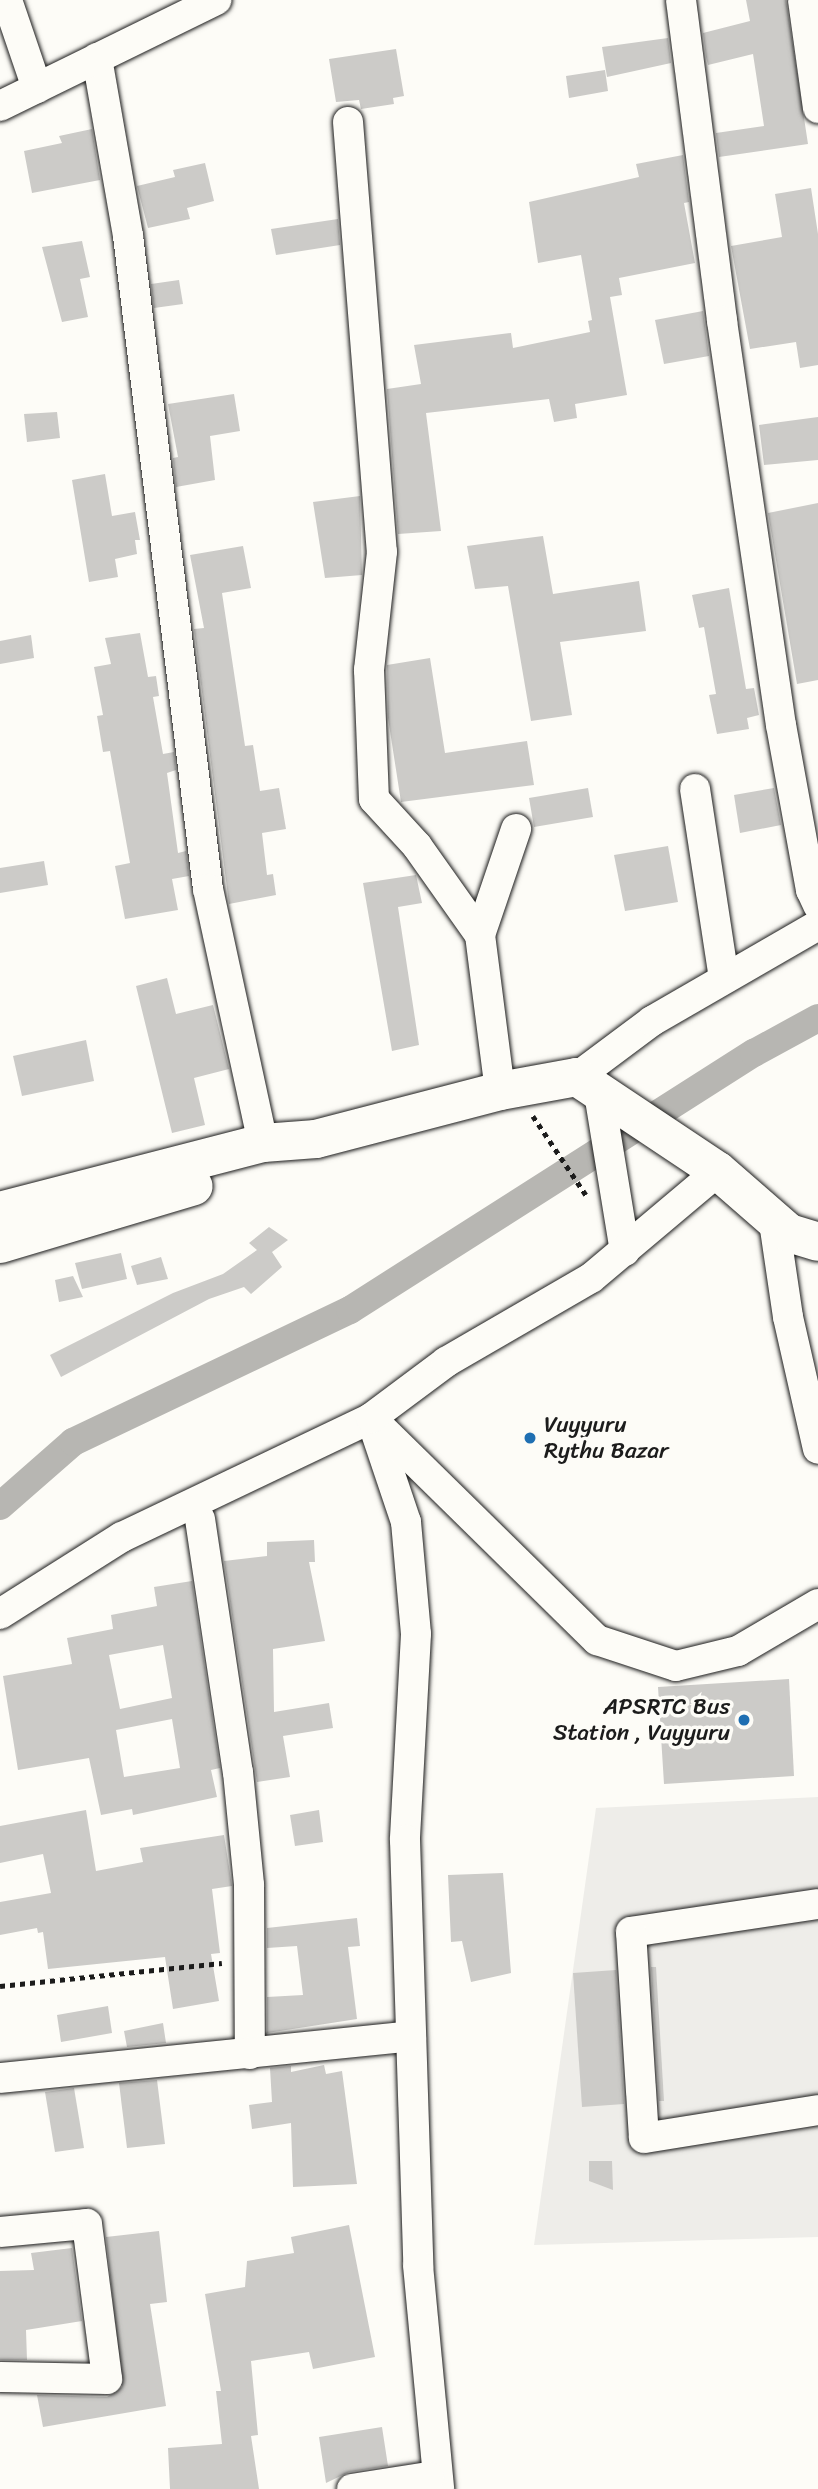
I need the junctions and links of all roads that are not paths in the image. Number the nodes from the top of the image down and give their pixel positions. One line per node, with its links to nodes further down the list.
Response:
1 (7, 0): 6 (street)
2 (216, 0): 5 (street)
3 (681, 0): 12 (street)
4 (803, 0): 8 (street)
5 (97, 58): 6 (street); 19 (street)
6 (37, 88): 7 (street)
7 (0, 106)
8 (818, 108)
9 (348, 122): 14 (street)
10 (695, 789): 15 (street)
11 (516, 829): 14 (street)
12 (818, 905)
13 (818, 925): 15 (street)
14 (480, 934): 17 (street)
15 (724, 978): 16 (street)
16 (588, 1085): 17 (main road); 20 (main road); 25 (street)
17 (500, 1091): 18 (main road)
18 (316, 1139): 19 (main road); 24 (main road)
19 (263, 1143): 21 (main road)
20 (718, 1171): 22 (main road); 25 (street)
21 (0, 1211)
22 (774, 1222): 23 (main road); 27 (street)
23 (818, 1242)
24 (0, 1244)
25 (625, 1251): 26 (street)
26 (371, 1418): 29 (street); 30 (street); 32 (street)
27 (818, 1449)
28 (200, 1519): 33 (street)
29 (818, 1604)
30 (0, 1614)
31 (818, 1904): 35 (street)
32 (411, 2036): 33 (street); 38 (street)
33 (250, 2054): 34 (street)
34 (0, 2078)
35 (818, 2110)
36 (0, 2232): 37 (street)
37 (0, 2377)
38 (434, 2483): 39 (street)
39 (352, 2489)

